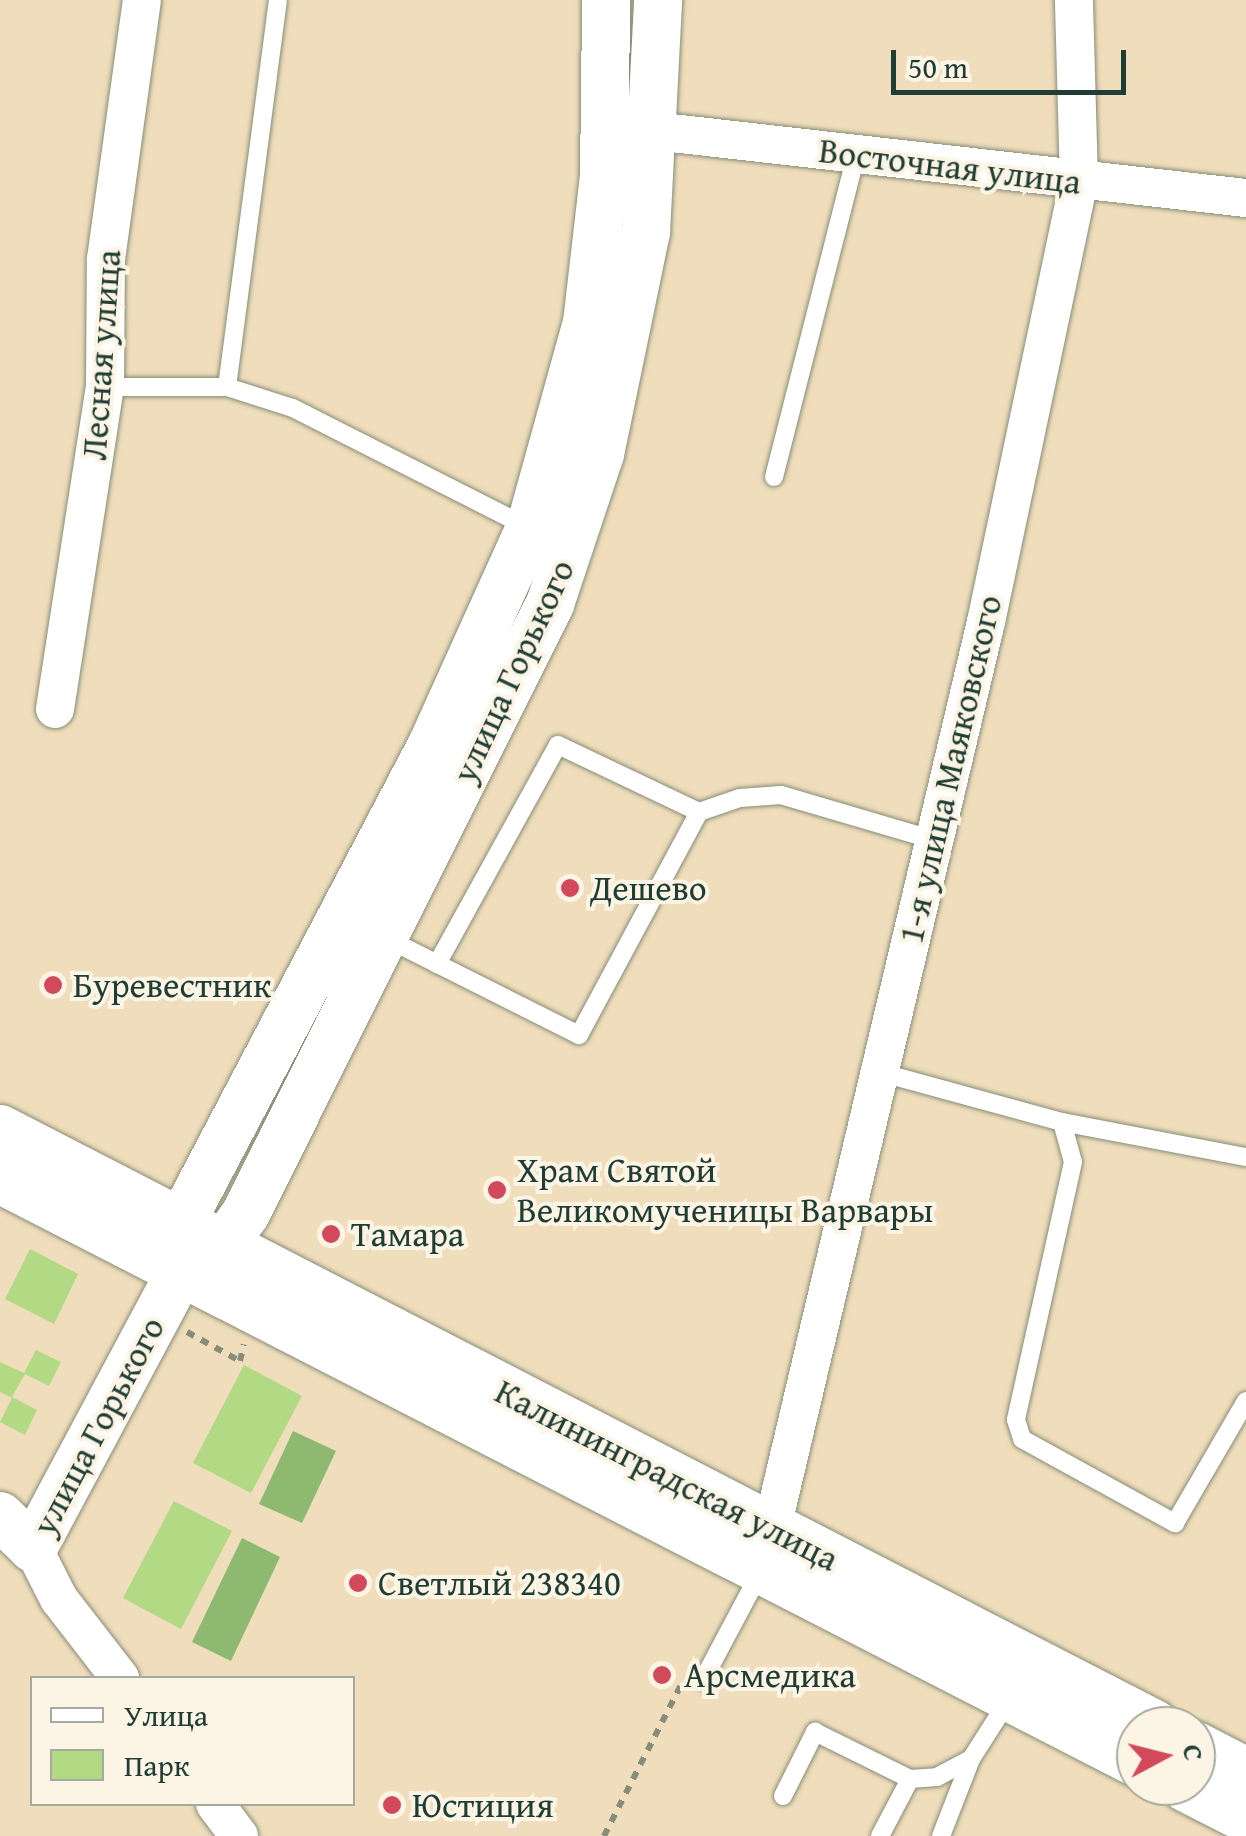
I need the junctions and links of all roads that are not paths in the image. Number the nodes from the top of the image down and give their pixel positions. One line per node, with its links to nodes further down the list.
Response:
1 (142, 0): 11 (street, Лесная улица)
2 (606, 0): 6 (street, улица Горького)
3 (658, 0): 7 (street, улица Горького)
4 (1074, 0): 9 (street, 1-я улица Маяковского)
5 (278, 1): 12 (lane)
6 (606, 126): 7 (street); 14 (street, улица Горького)
7 (654, 131): 8 (street, Восточная улица); 15 (street, улица Горького)
8 (856, 154): 9 (street, Восточная улица); 13 (lane)
9 (1078, 182): 10 (street, Восточная улица); 18 (street, 1-я улица Маяковского)
10 (1246, 198)
11 (105, 387): 12 (lane); 16 (street, Лесная улица)
12 (227, 387): 14 (lane)
13 (774, 477)
14 (530, 528): 15 (street, улица Горького)
15 (481, 694): 19 (street, улица Горького); 26 (street, улица Горького)
16 (56, 709)
17 (700, 812): 18 (lane); 20 (lane); 20 (lane)
18 (934, 840): 21 (street, 1-я улица Маяковского)
19 (383, 937): 20 (lane); 26 (street, улица Горького)
20 (437, 964)
21 (879, 1072): 22 (lane); 29 (street, 1-я улица Маяковского)
22 (1062, 1122): 24 (lane); 27 (lane)
23 (0, 1131): 26 (main road)
24 (1246, 1157)
25 (0, 1177): 26 (main road)
26 (195, 1246): 28 (street, улица Горького); 29 (main road, Калининградская улица)
27 (1246, 1401)
28 (16, 1532): 30 (street, улица Горького)
29 (766, 1551): 31 (lane); 32 (main road, Калининградская улица); 33 (main road, Калининградская улица)
30 (118, 1676)
31 (703, 1680)
32 (1010, 1696): 34 (main road, Калининградская улица); 35 (lane)
33 (1116, 1709)
34 (1116, 1750)
35 (971, 1759): 36 (lane); 41 (lane)
36 (910, 1779): 37 (lane); 40 (lane)
37 (783, 1796)
38 (216, 1806): 39 (street)
39 (239, 1836)
40 (880, 1836)
41 (941, 1836)

